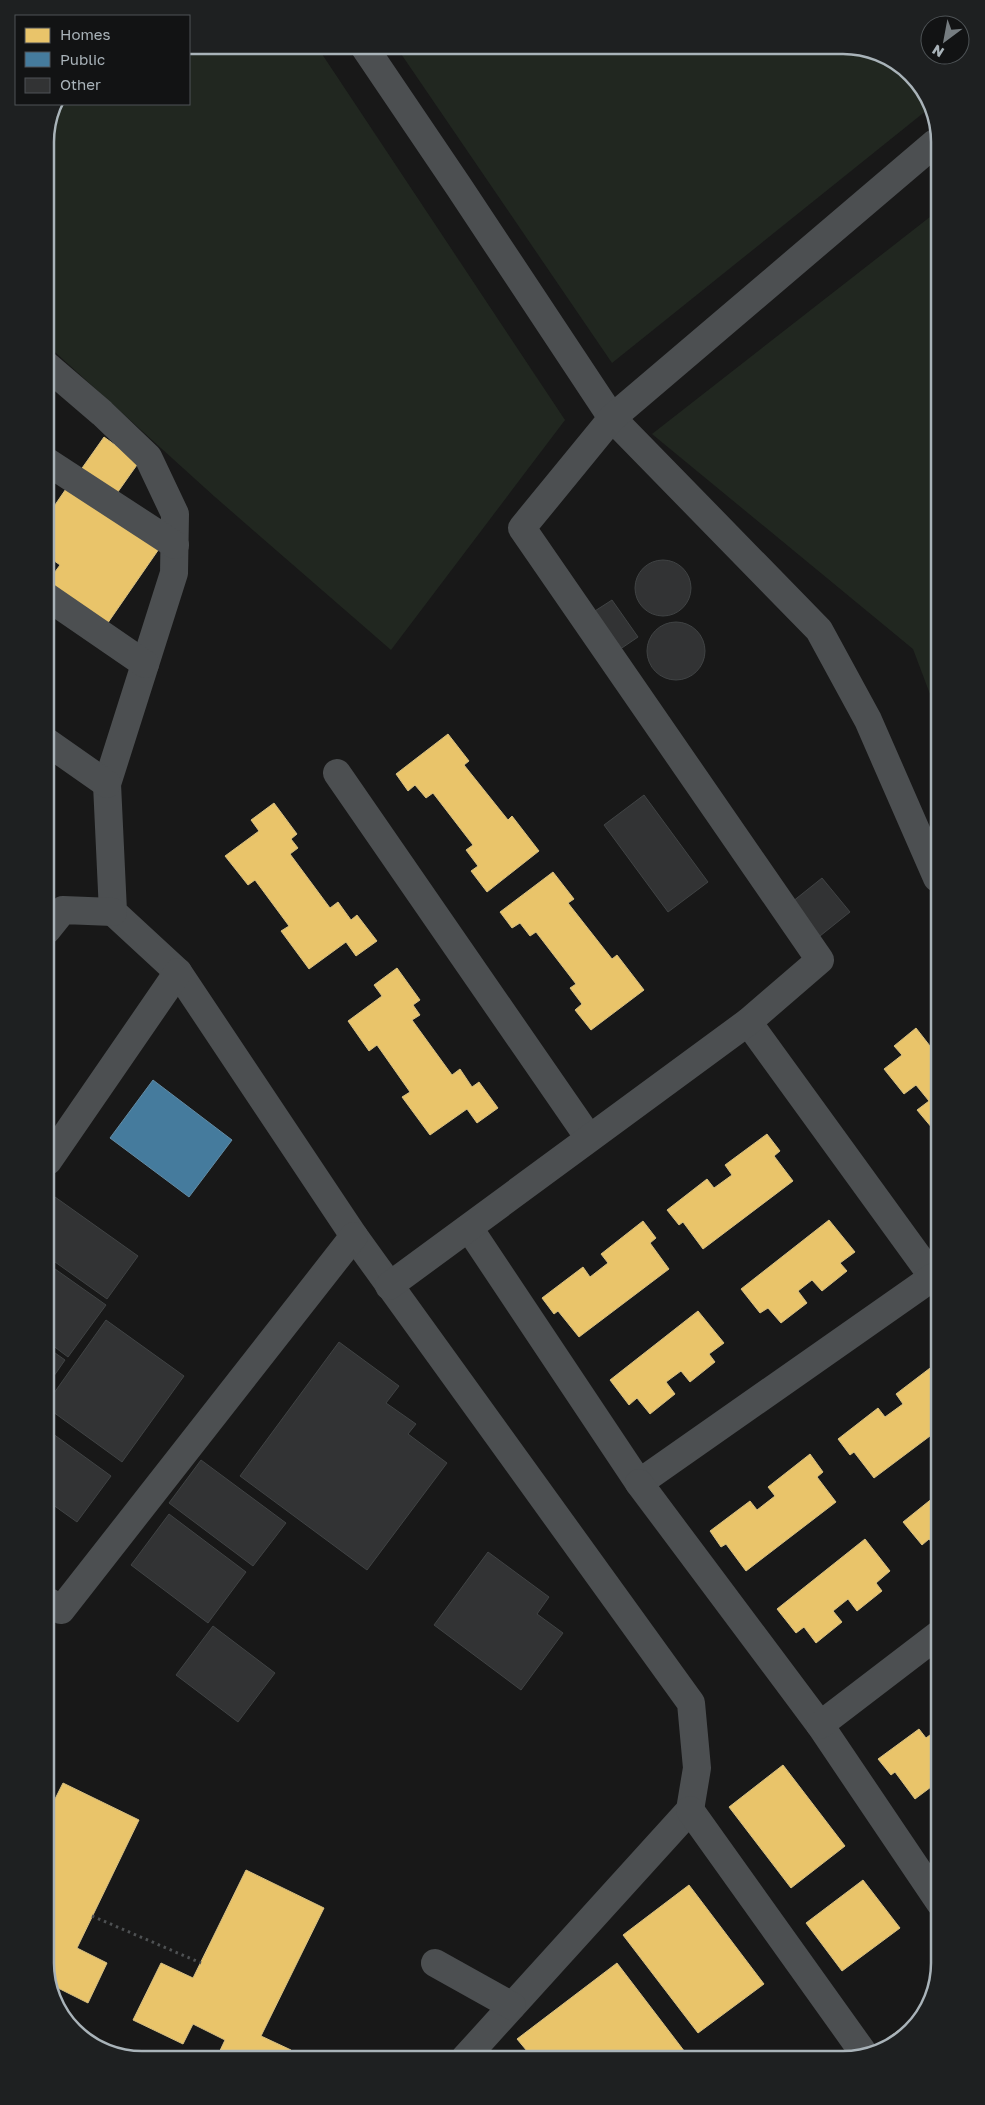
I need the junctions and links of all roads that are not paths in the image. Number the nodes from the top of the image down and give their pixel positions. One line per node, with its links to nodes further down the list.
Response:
1 (369, 54): 4 (street)
2 (931, 146): 4 (street)
3 (54, 372): 6 (street)
4 (612, 418): 12 (street); 16 (street)
5 (54, 466): 6 (street)
6 (175, 545): 8 (street)
7 (54, 601): 8 (street)
8 (145, 664): 11 (street)
9 (54, 747): 11 (street)
10 (337, 773): 17 (street)
11 (107, 784): 14 (street)
12 (931, 864)
13 (54, 912): 14 (street)
14 (113, 912): 15 (street)
15 (178, 972): 18 (street); 20 (street)
16 (748, 1022): 17 (street); 21 (street)
17 (589, 1138): 19 (street)
18 (54, 1152)
19 (468, 1228): 23 (street); 24 (street)
20 (354, 1236): 23 (street); 25 (street)
21 (931, 1274)
22 (931, 1284): 24 (street)
23 (389, 1286): 28 (street)
24 (639, 1483): 27 (street)
25 (54, 1605)
26 (931, 1640): 27 (street)
27 (820, 1725): 29 (street)
28 (690, 1810): 31 (street); 32 (street)
29 (931, 1890)
30 (434, 1963): 31 (street)
31 (512, 2006): 33 (street)
32 (862, 2050)
33 (473, 2051)

